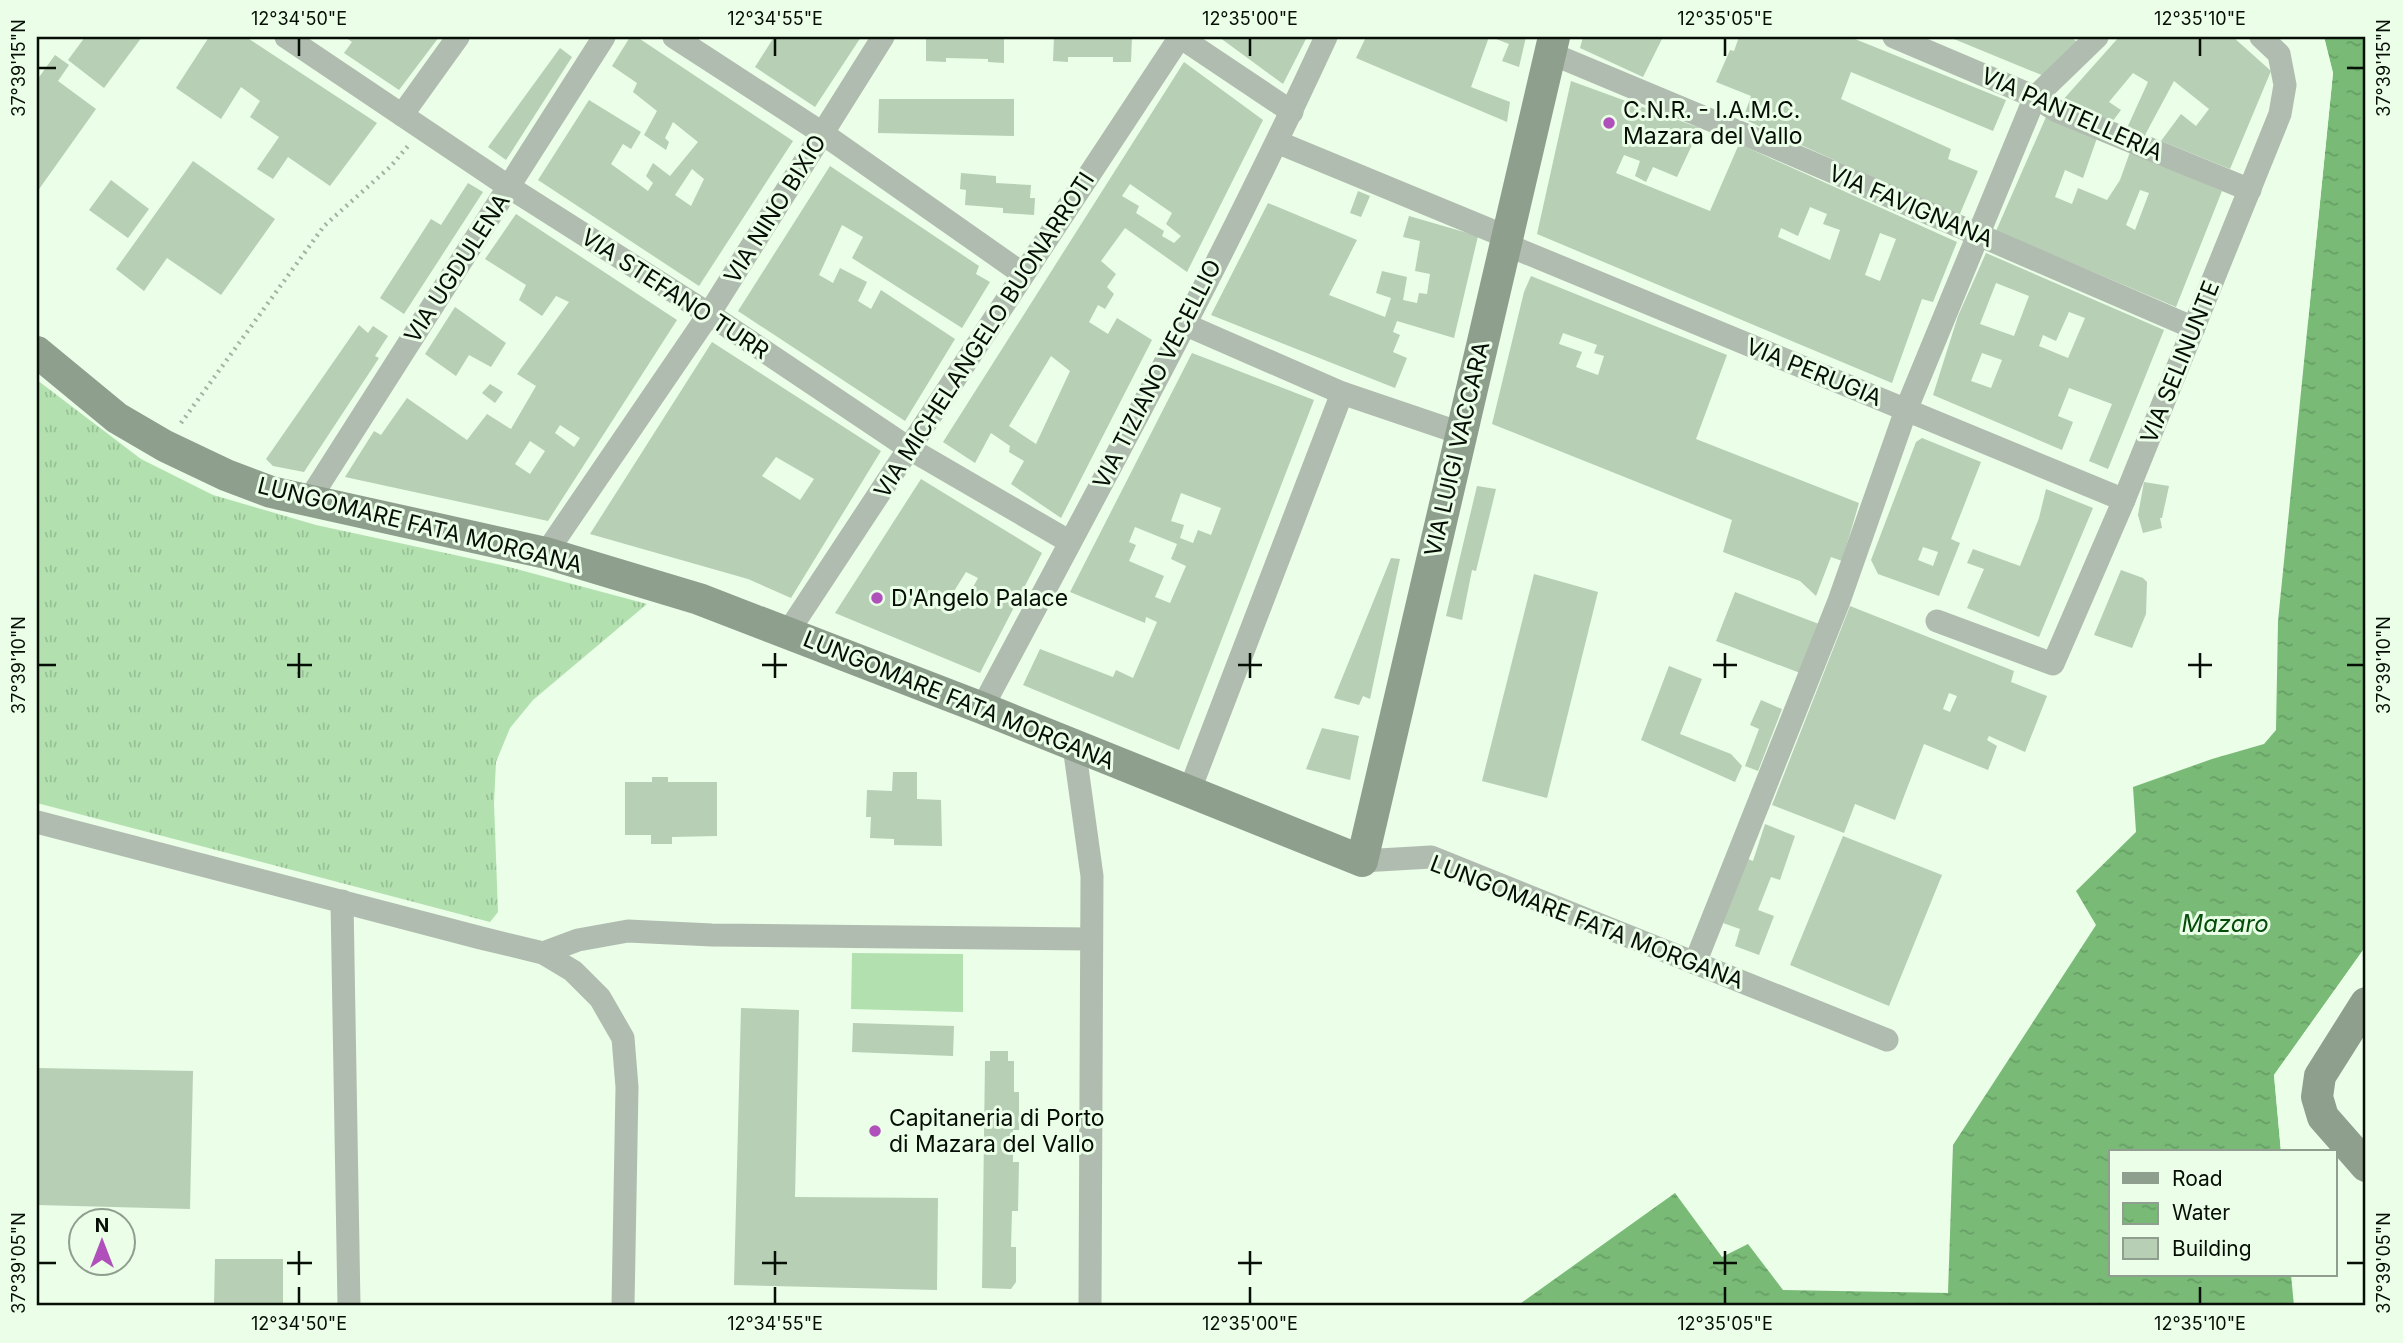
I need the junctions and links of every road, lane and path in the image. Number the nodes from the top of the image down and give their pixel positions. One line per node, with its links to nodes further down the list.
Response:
1 (286, 37): 14 (street, VIA STEFANO TURR)
2 (458, 37): 14 (street)
3 (604, 37): 18 (street, VIA UGDULENA)
4 (674, 37): 16 (street)
5 (883, 37): 16 (street, VIA NINO BIXIO)
6 (1180, 37): 13 (street); 22 (street, VIA MICHELANGELO BUONARROTI)
7 (1326, 37): 13 (street, VIA TIZIANO VECELLIO)
8 (1894, 37): 12 (street, VIA PANTELLERIA)
9 (2095, 37): 12 (street)
10 (2261, 37): 19 (street, VIA SELINUNTE)
11 (1552, 45): 20 (street, VIA FAVIGNANA); 21 (main road, VIA LUIGI VACCARA)
12 (2035, 97): 19 (street, VIA PANTELLERIA); 20 (street)
13 (1292, 112): 17 (street, VIA TIZIANO VECELLIO)
14 (402, 115): 15 (street, VIA STEFANO TURR)
15 (422, 129): 18 (street, VIA STEFANO TURR); 30 (path)
16 (822, 133): 22 (street); 23 (street, VIA NINO BIXIO)
17 (1277, 142): 21 (street, VIA PERUGIA); 24 (street, VIA TIZIANO VECELLIO)
18 (509, 187): 23 (street, VIA STEFANO TURR); 32 (street, VIA UGDULENA)
19 (2250, 190): 25 (street, VIA SELINUNTE)
20 (1978, 235): 25 (street, VIA FAVIGNANA); 28 (street)
21 (1506, 240): 28 (street, VIA PERUGIA); 29 (main road, VIA LUIGI VACCARA)
22 (1023, 274): 31 (street, VIA MICHELANGELO BUONARROTI)
23 (709, 314): 31 (street, VIA STEFANO TURR); 35 (street, VIA NINO BIXIO)
24 (1184, 324): 27 (street); 34 (street, VIA TIZIANO VECELLIO)
25 (2194, 328): 33 (street, VIA SELINUNTE)
26 (37, 352): 30 (main road, LUNGOMARE FATA MORGANA)
27 (1342, 393): 29 (street); 40 (street)
28 (1906, 410): 33 (street, VIA PERUGIA); 46 (street)
29 (1460, 433): 42 (main road, VIA LUIGI VACCARA)
30 (164, 446): 32 (main road, LUNGOMARE FATA MORGANA)
31 (910, 449): 34 (street, VIA STEFANO TURR); 37 (street, VIA MICHELANGELO BUONARROTI)
32 (309, 499): 35 (main road, LUNGOMARE FATA MORGANA)
33 (2124, 500): 36 (street, VIA SELINUNTE)
34 (1070, 542): 38 (street, VIA TIZIANO VECELLIO)
35 (546, 553): 37 (main road, LUNGOMARE FATA MORGANA)
36 (1937, 621)
37 (788, 632): 38 (main road, LUNGOMARE FATA MORGANA)
38 (982, 708): 39 (main road, LUNGOMARE FATA MORGANA)
39 (1074, 746): 40 (main road, LUNGOMARE FATA MORGANA); 44 (street)
40 (1189, 792): 42 (main road, LUNGOMARE FATA MORGANA)
41 (37, 822): 43 (street)
42 (1362, 861): 46 (street, LUNGOMARE FATA MORGANA)
43 (342, 901): 45 (street); 50 (street)
44 (1091, 939): 45 (street); 52 (street)
45 (543, 953): 51 (street)
46 (1695, 963): 48 (street, LUNGOMARE FATA MORGANA)
47 (2366, 1003): 49 (main road)
48 (1887, 1040)
49 (2366, 1166)
50 (349, 1306)
51 (623, 1306)
52 (1090, 1306)

